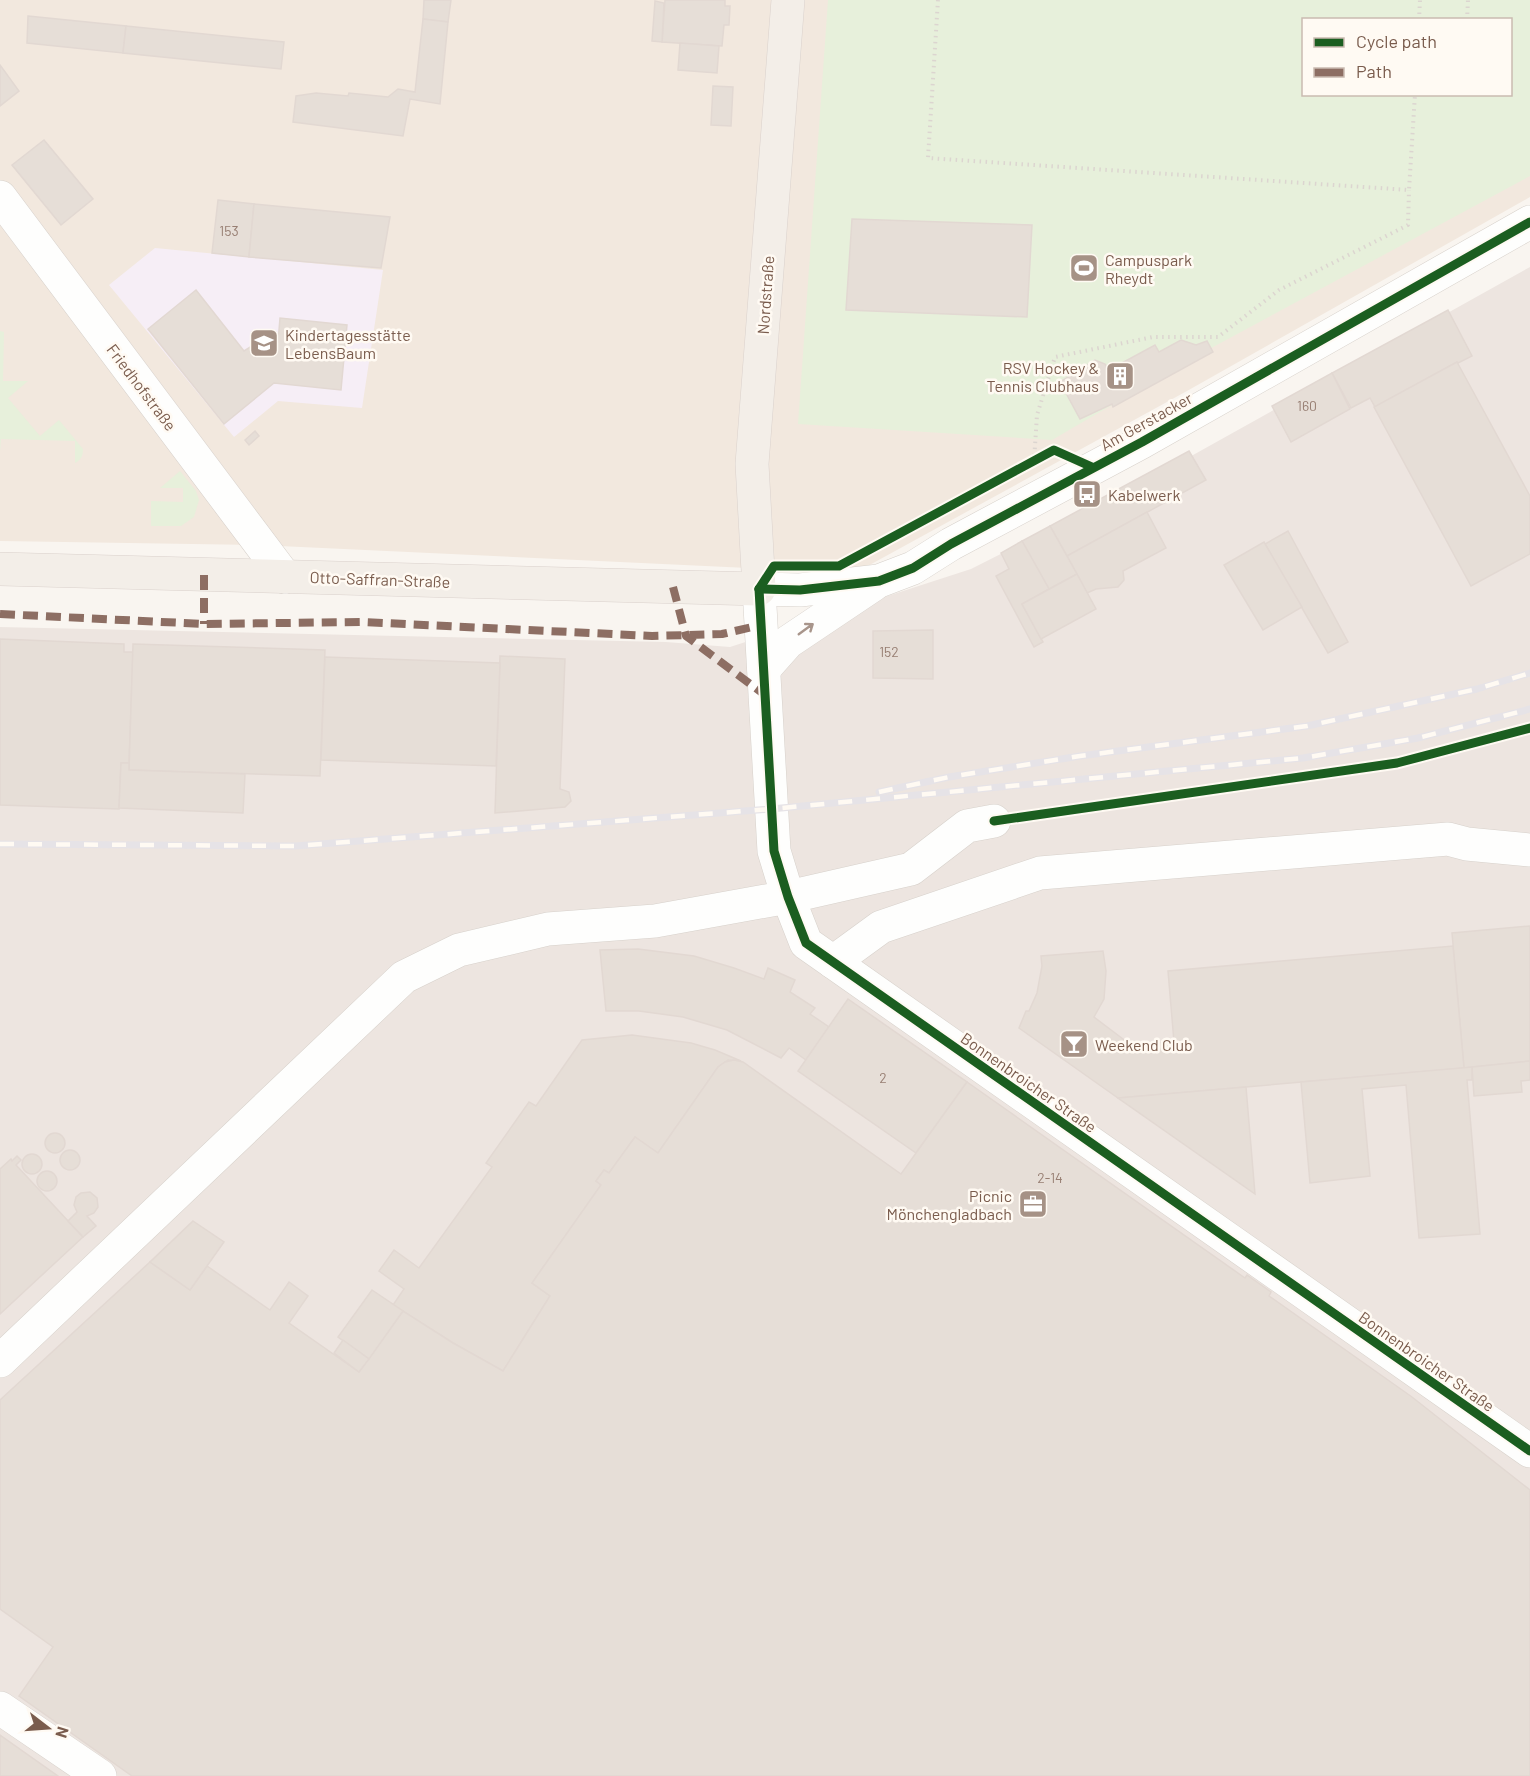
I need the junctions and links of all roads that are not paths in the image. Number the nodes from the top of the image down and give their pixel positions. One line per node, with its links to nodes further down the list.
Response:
1 (788, 0): 7 (main road, Nordstraße)
2 (0, 197): 5 (street, Friedhofstraße)
3 (1530, 222): 6 (street, Am Gerstacker)
4 (0, 569): 5 (main road, Otto-Saffran-Straße)
5 (285, 577): 7 (main road, Otto-Saffran-Straße)
6 (879, 581): 7 (street, Am Gerstacker); 8 (street, Am Gerstacker, one-way to 6)
7 (759, 589): 8 (street, Bonnenbroicher Straße)
8 (764, 669): 11 (street, Bonnenbroicher Straße)
9 (994, 821): 11 (street)
10 (1530, 850): 12 (street)
11 (788, 897): 12 (street, Bonnenbroicher Straße); 13 (street)
12 (833, 962): 14 (street, Bonnenbroicher Straße)
13 (0, 1361)
14 (1530, 1451)
15 (0, 1708): 16 (street)
16 (100, 1776)

